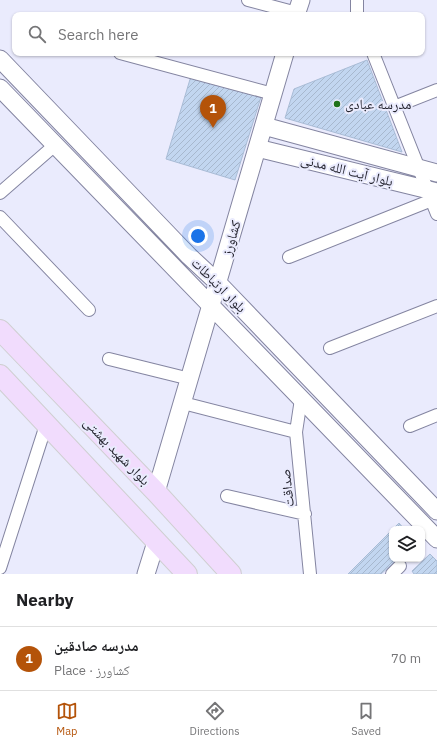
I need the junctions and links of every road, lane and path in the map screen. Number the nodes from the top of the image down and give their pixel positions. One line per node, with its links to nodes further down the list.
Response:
1 (248, 0): 3 (street)
2 (357, 0): 4 (street)
3 (298, 9)
4 (358, 12)
5 (131, 56): 11 (street)
6 (284, 56): 11 (street, کشاورز)
7 (374, 56): 12 (street)
8 (0, 59): 23 (street, بلوار ارتباطات)
9 (0, 88): 14 (street, بلوار ارتباطات)
10 (437, 90): 12 (street)
11 (273, 94): 13 (street, کشاورز)
12 (394, 107): 16 (street)
13 (264, 126): 15 (street, کشاورز); 16 (street, بلوار آیت الله مدنی)
14 (55, 145): 18 (street); 24 (street, بلوار ارتباطات)
15 (257, 148): 19 (street, بلوار آیت الله مدنی); 23 (street, کشاورز)
16 (419, 168): 17 (street, بلوار آیت الله مدنی); 19 (street)
17 (437, 173)
18 (0, 193)
19 (432, 194): 20 (street); 22 (street)
20 (437, 214)
21 (0, 217): 26 (street)
22 (289, 257)
23 (218, 283): 24 (street, کشاورز); 42 (street, بلوار ارتباطات)
24 (211, 306): 31 (street, کشاورز); 32 (street, بلوار ارتباطات)
25 (437, 306): 28 (street)
26 (89, 310)
27 (0, 330): 37 (main road, بلوار شهید بهشتی)
28 (330, 348)
29 (110, 359): 31 (street)
30 (0, 375): 35 (main road)
31 (190, 379): 33 (street, کشاورز)
32 (301, 398): 38 (street, صداقت); 44 (street, بلوار ارتباطات)
33 (183, 403): 38 (street); 40 (street, کشاورز)
34 (437, 415): 36 (street)
35 (46, 424): 39 (main road); 46 (street)
36 (410, 426)
37 (94, 429): 39 (main road); 40 (main road, بلوار شهید بهشتی)
38 (296, 432): 43 (street, صداقت)
39 (71, 451): 45 (main road)
40 (156, 492): 49 (main road, بلوار شهید بهشتی)
41 (227, 496): 43 (street)
42 (437, 511)
43 (305, 514): 50 (street, صداقت)
44 (435, 533)
45 (156, 542): 47 (street); 48 (main road)
46 (0, 568)
47 (146, 574)
48 (187, 574)
49 (231, 574)
50 (310, 574)

